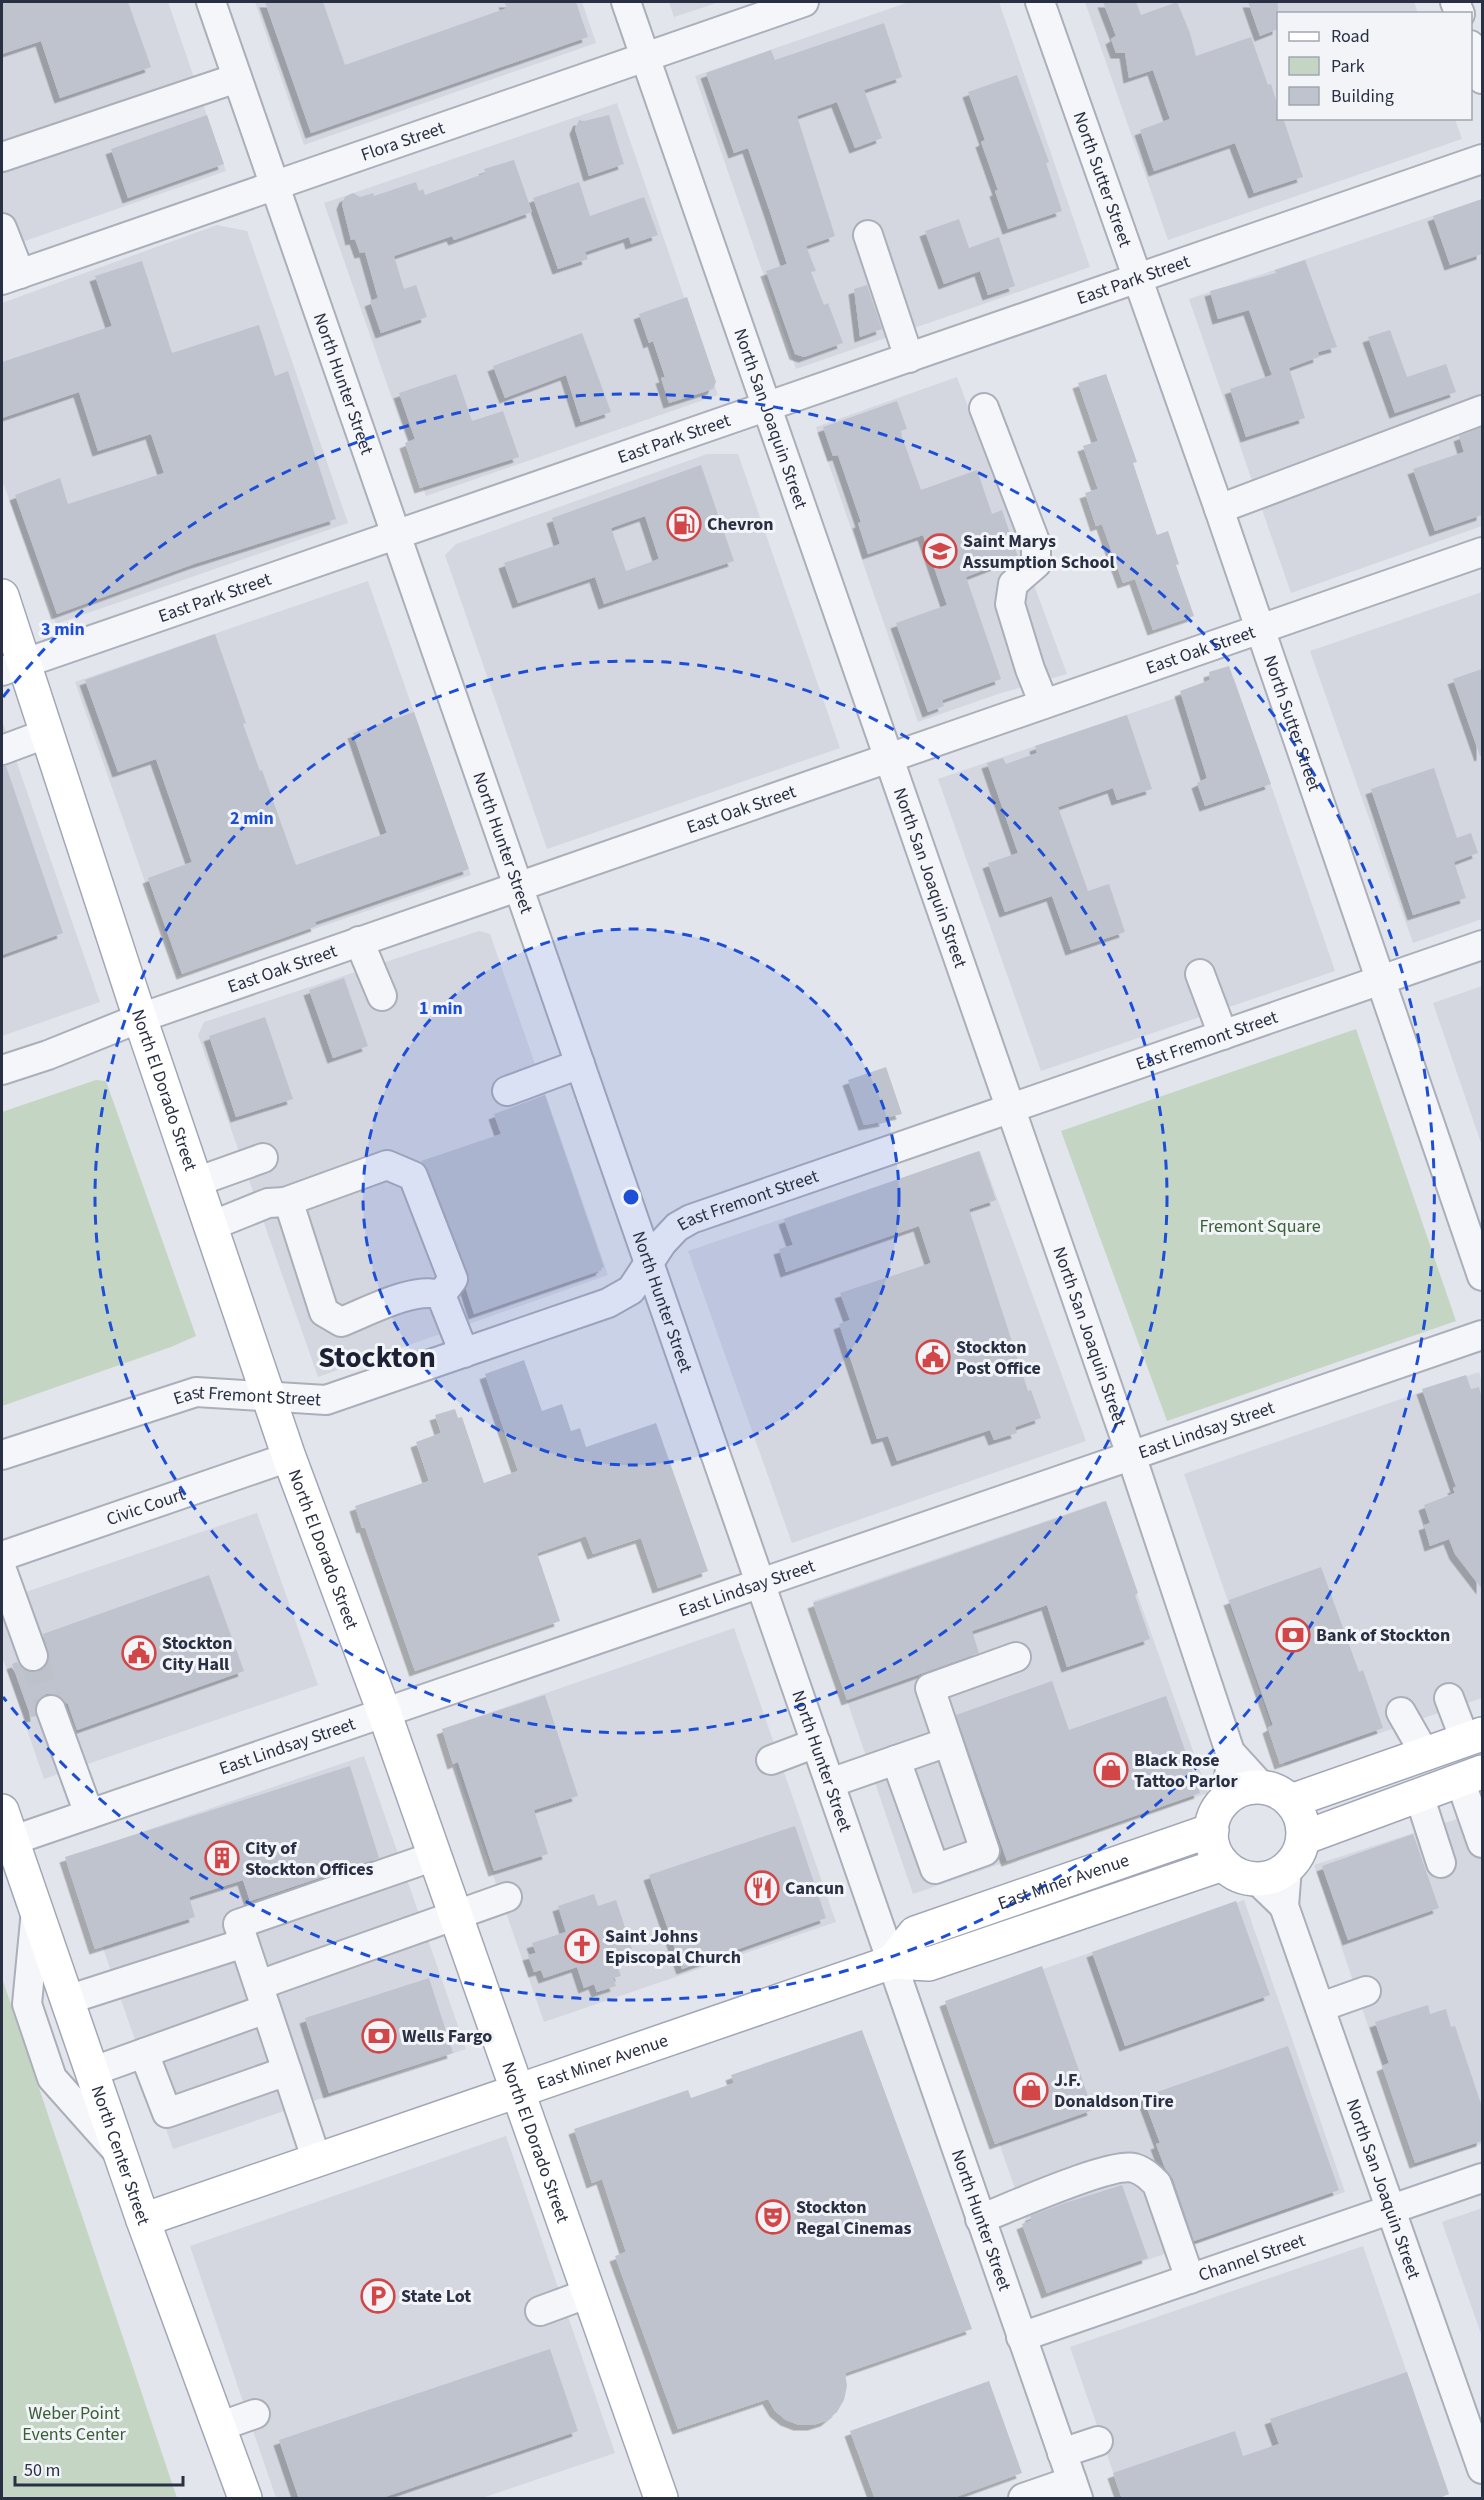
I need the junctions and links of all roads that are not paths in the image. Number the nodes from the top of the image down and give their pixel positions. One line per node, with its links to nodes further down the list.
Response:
1 (211, 2): 7 (street, North Hunter Street)
2 (626, 2): 6 (street, North San Joaquin Street)
3 (804, 2): 6 (street, Flora Street)
4 (1040, 2): 15 (street, North Sutter Street)
5 (1472, 51): 8 (street)
6 (645, 57): 11 (street, Flora Street); 17 (street, North San Joaquin Street)
7 (237, 78): 9 (street); 11 (street, North Hunter Street)
8 (1482, 79)
9 (2, 157)
10 (1482, 159): 15 (street, East Park Street)
11 (274, 185): 14 (street, Flora Street); 21 (street, North Hunter Street)
12 (2, 228): 14 (street)
13 (868, 236): 16 (street)
14 (11, 277)
15 (1137, 278): 16 (street, East Park Street); 20 (street, North Sutter Street)
16 (909, 358): 17 (street, East Park Street)
17 (765, 408): 21 (street, East Park Street); 29 (street, North San Joaquin Street)
18 (984, 408): 26 (street)
19 (1482, 410): 20 (street)
20 (1219, 509): 24 (street, North Sutter Street)
21 (396, 536): 25 (street, East Park Street); 30 (street, North Hunter Street)
22 (1482, 552): 24 (street, East Oak Street)
23 (2, 596): 25 (main road, North El Dorado Street)
24 (1260, 630): 26 (street, East Oak Street); 34 (street, North Sutter Street)
25 (13, 667): 27 (main road, North El Dorado Street)
26 (1044, 704): 29 (street, East Oak Street)
27 (48, 733): 28 (street); 36 (main road, North El Dorado Street)
28 (2, 750)
29 (888, 757): 30 (street, East Oak Street); 41 (street, North San Joaquin Street)
30 (518, 886): 31 (street, East Oak Street); 38 (street, North Hunter Street)
31 (359, 942): 35 (street); 36 (street, East Oak Street)
32 (1482, 945): 34 (street, East Fremont Street)
33 (1200, 974): 37 (street)
34 (1380, 980): 37 (street, East Fremont Street); 47 (street, North Sutter Street)
35 (382, 996)
36 (140, 1018): 39 (street, East Oak Street); 43 (main road, North El Dorado Street)
37 (1223, 1035): 41 (street, East Fremont Street)
38 (580, 1064): 40 (street); 46 (street, North Hunter Street)
39 (2, 1070)
40 (507, 1091)
41 (1010, 1108): 46 (street, East Fremont Street); 53 (street, North San Joaquin Street)
42 (263, 1158): 43 (street)
43 (196, 1182): 45 (main road, North El Dorado Street)
44 (285, 1202): 45 (street); 48 (street); 48 (street)
45 (211, 1226): 51 (main road, North El Dorado Street)
46 (648, 1261): 50 (street, East Fremont Street); 57 (street, North Hunter Street)
47 (1482, 1276)
48 (441, 1295): 50 (street)
49 (1482, 1335): 53 (street, East Lindsay Street)
50 (464, 1353): 51 (street, East Fremont Street)
51 (269, 1396): 52 (street, East Fremont Street); 54 (main road, North El Dorado Street)
52 (2, 1455)
53 (1131, 1455): 57 (street, East Lindsay Street); 67 (street, North San Joaquin Street)
54 (289, 1457): 55 (street, Civic Court); 62 (main road, North El Dorado Street)
55 (2, 1556)
56 (2, 1570): 58 (street)
57 (760, 1583): 62 (street, East Lindsay Street); 66 (street, North Hunter Street)
58 (33, 1656)
59 (1016, 1657): 65 (street)
60 (1449, 1698): 64 (street)
61 (51, 1710): 76 (street)
62 (384, 1712): 76 (street, East Lindsay Street); 81 (main road, North El Dorado Street)
63 (1401, 1712): 70 (street)
64 (1474, 1737): 70 (main road)
65 (948, 1742): 69 (street); 69 (street)
66 (816, 1743): 68 (street); 72 (street, North Hunter Street)
67 (1231, 1756): 73 (street, North San Joaquin Street); 74 (street, North San Joaquin Street)
68 (771, 1760)
69 (896, 1760): 72 (street)
70 (1422, 1775): 71 (main road); 75 (main road); 79 (main road); 82 (street)
71 (1471, 1776): 80 (street)
72 (830, 1783): 91 (street, North Hunter Street)
73 (1262, 1787): 74 (main road); 75 (main road)
74 (1227, 1799): 78 (main road)
75 (1291, 1802): 79 (main road)
76 (89, 1814): 77 (street, East Lindsay Street)
77 (6, 1826): 88 (main road, North Center Street)
78 (1212, 1830): 83 (main road); 91 (main road, East Miner Avenue)
79 (1304, 1838): 84 (main road)
80 (1482, 1843)
81 (435, 1856): 89 (main road, North El Dorado Street); 90 (street)
82 (1441, 1863)
83 (1223, 1864): 85 (main road); 91 (main road, East Miner Avenue)
84 (1287, 1868): 85 (main road); 87 (street, North San Joaquin Street)
85 (1255, 1878): 87 (street, North San Joaquin Street)
86 (507, 1897): 89 (street)
87 (1284, 1906): 95 (street, North San Joaquin Street)
88 (36, 1910): 94 (main road, North Center Street); 100 (street)
89 (456, 1916): 93 (street); 99 (main road, North El Dorado Street)
90 (244, 1943): 93 (street); 94 (street)
91 (892, 1962): 99 (main road, East Miner Avenue); 104 (street, North Hunter Street)
92 (1366, 1991): 95 (street)
93 (262, 1997): 96 (street); 98 (street)
94 (67, 2000): 97 (main road, North Center Street)
95 (1321, 2007): 103 (street, North San Joaquin Street)
96 (144, 2053): 97 (street); 98 (street)
97 (91, 2072): 100 (main road, North Center Street)
98 (287, 2072): 101 (street)
99 (519, 2092): 101 (main road, East Miner Avenue); 107 (main road, North El Dorado Street)
100 (121, 2155): 105 (main road, North Center Street)
101 (317, 2161): 105 (main road, East Miner Avenue)
102 (1482, 2178): 103 (street, Channel Street)
103 (1393, 2209): 106 (street, Channel Street); 114 (street, North San Joaquin Street)
104 (980, 2219): 106 (street); 109 (street, North Hunter Street)
105 (143, 2220): 111 (main road, North Center Street)
106 (1190, 2279): 109 (street, Channel Street)
107 (589, 2294): 108 (street); 117 (main road, North El Dorado Street)
108 (540, 2311)
109 (1021, 2337): 113 (street, North Hunter Street)
110 (255, 2414): 111 (street)
111 (218, 2427): 116 (main road, North Center Street)
112 (1098, 2441): 113 (street)
113 (1062, 2452): 115 (street, North Hunter Street)
114 (1482, 2469)
115 (1075, 2490): 118 (street)
116 (245, 2499)
117 (661, 2499)
118 (1023, 2499)

